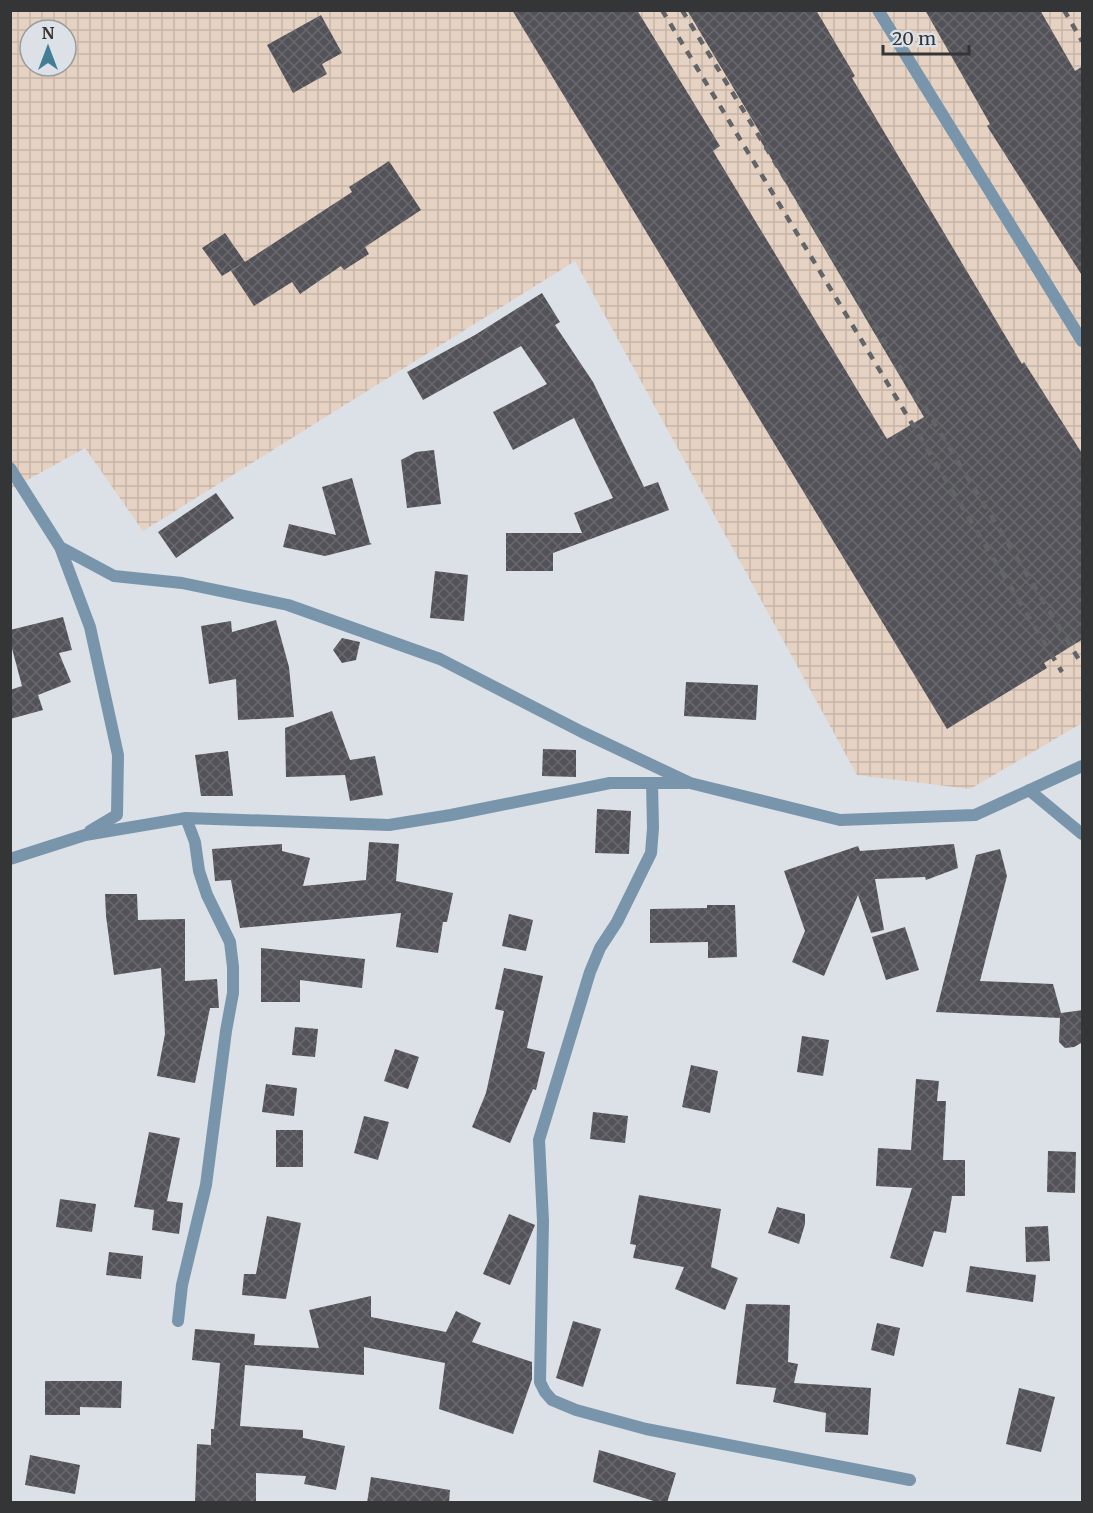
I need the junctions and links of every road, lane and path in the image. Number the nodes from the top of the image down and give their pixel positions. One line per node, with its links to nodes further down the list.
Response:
1 (878, 10): 2 (street)
2 (1083, 341)
3 (10, 468): 4 (street)
4 (60, 547): 7 (street); 11 (street)
5 (1083, 766): 8 (street)
6 (652, 783): 7 (street); 9 (street); 14 (street)
7 (690, 783): 8 (street)
8 (1029, 790): 10 (street)
9 (186, 818): 11 (street); 13 (street)
10 (1083, 834)
11 (85, 835): 12 (street)
12 (10, 859)
13 (178, 1321)
14 (910, 1480)

